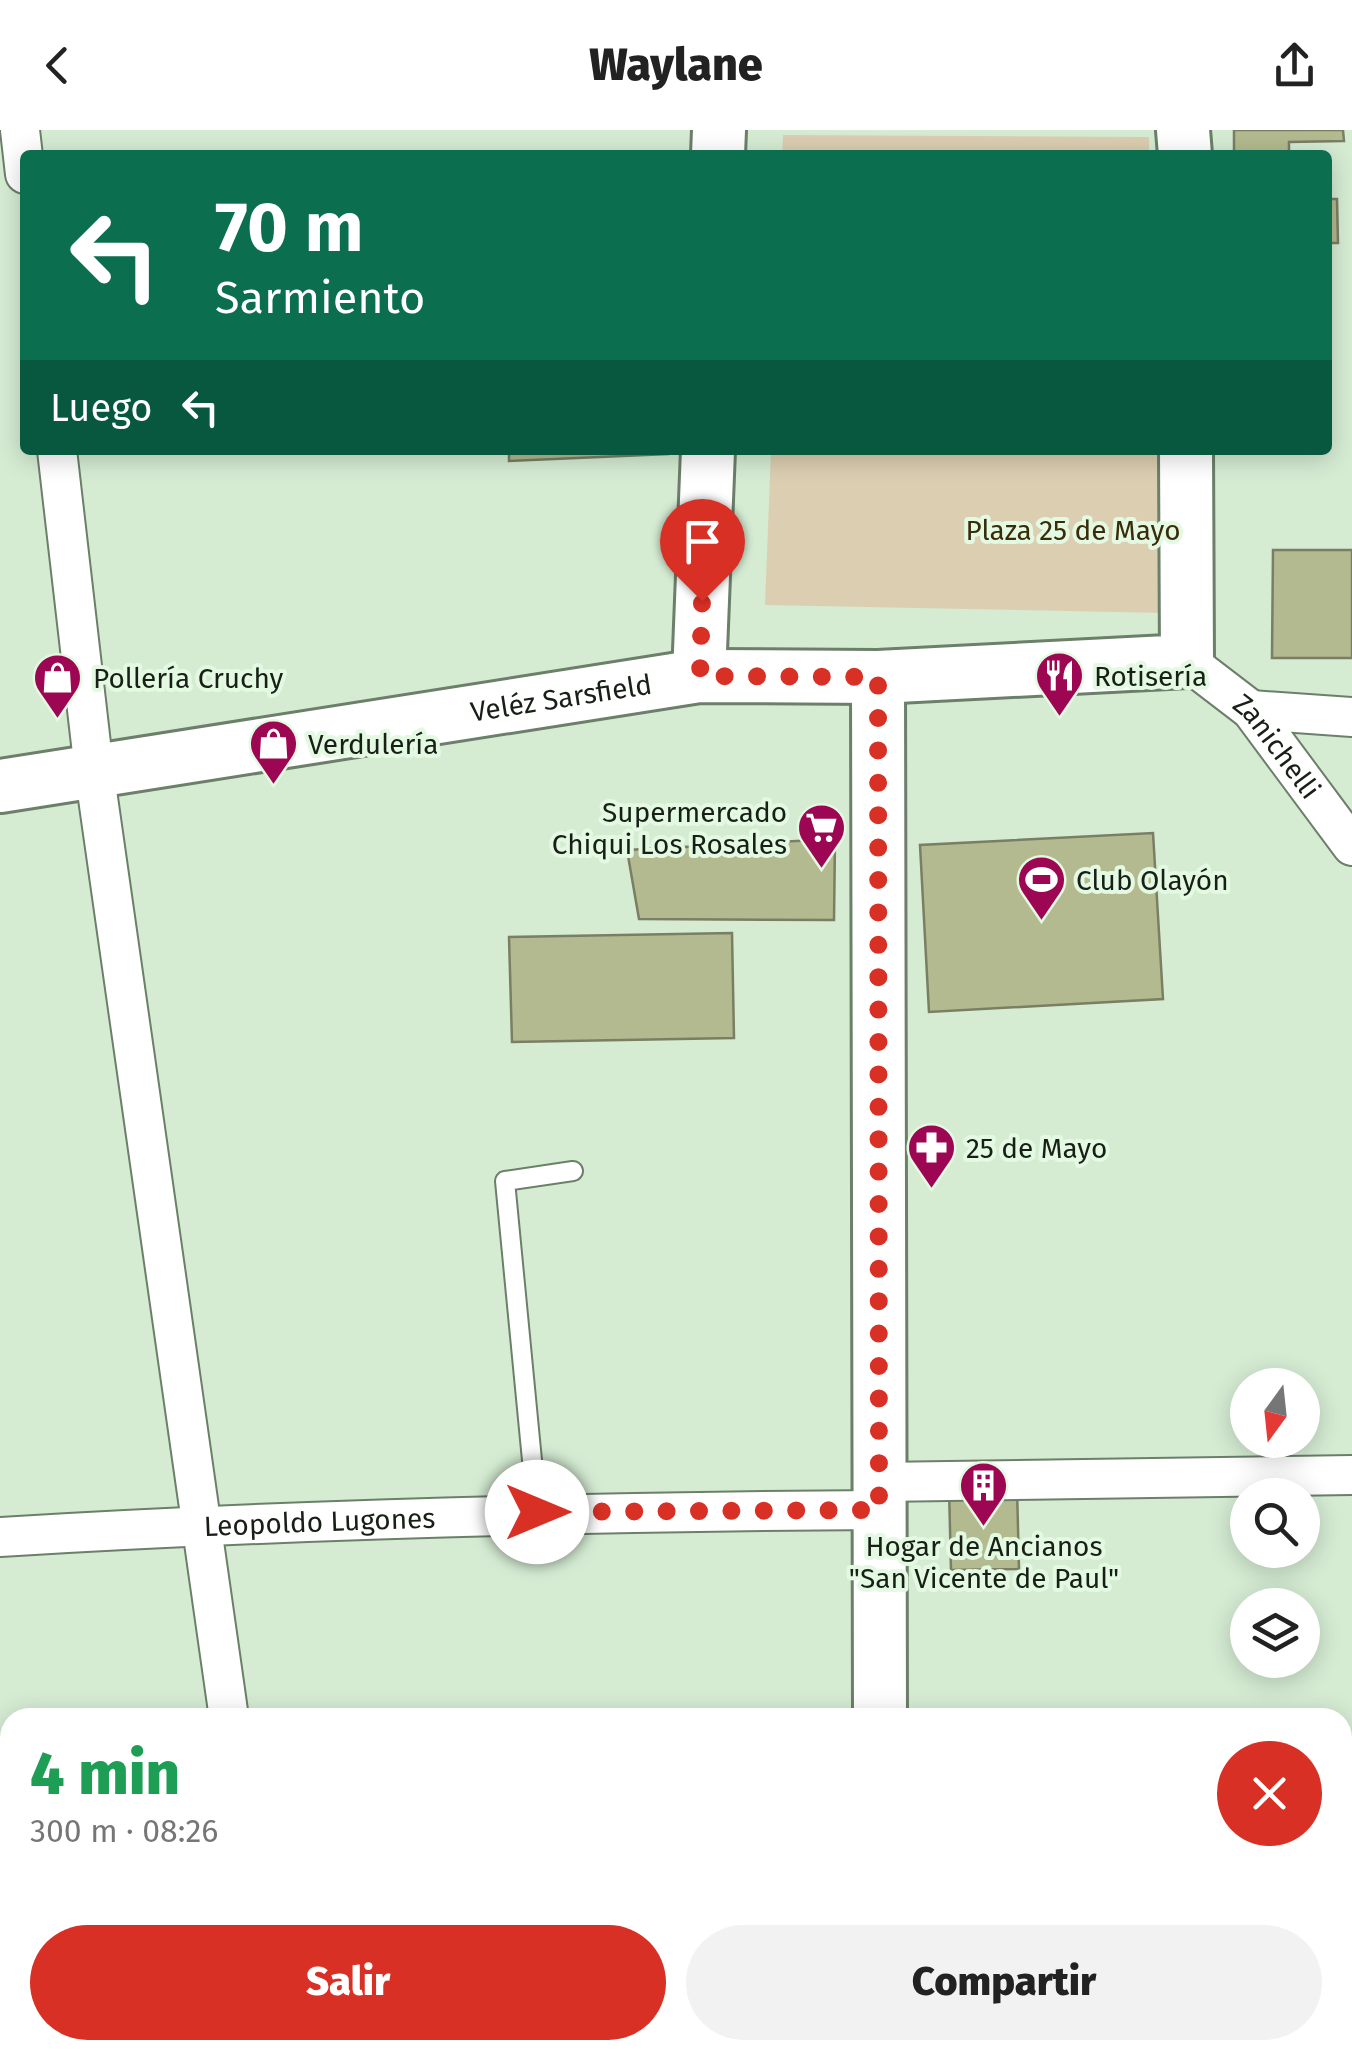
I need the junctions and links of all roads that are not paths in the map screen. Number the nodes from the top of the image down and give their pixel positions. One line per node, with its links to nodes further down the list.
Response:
1 (58, 455): 9 (street)
2 (708, 455): 5 (street)
3 (1186, 455): 4 (street)
4 (1187, 661): 6 (street, Veléz Sarsfield); 7 (street, Zanichelli)
5 (700, 676): 6 (street, Veléz Sarsfield); 9 (street, Veléz Sarsfield)
6 (878, 677): 14 (street)
7 (1251, 710): 8 (street); 11 (street, Zanichelli)
8 (1352, 717)
9 (94, 770): 10 (street, Veléz Sarsfield); 16 (street)
10 (0, 786)
11 (1352, 846)
12 (573, 1171): 15 (lane)
13 (1352, 1475): 14 (street, Leopoldo Lugones)
14 (879, 1496): 15 (street, Leopoldo Lugones); 19 (street)
15 (537, 1512): 16 (street, Leopoldo Lugones)
16 (204, 1524): 17 (street, Leopoldo Lugones); 18 (street)
17 (0, 1536)
18 (228, 1708)
19 (880, 1708)

